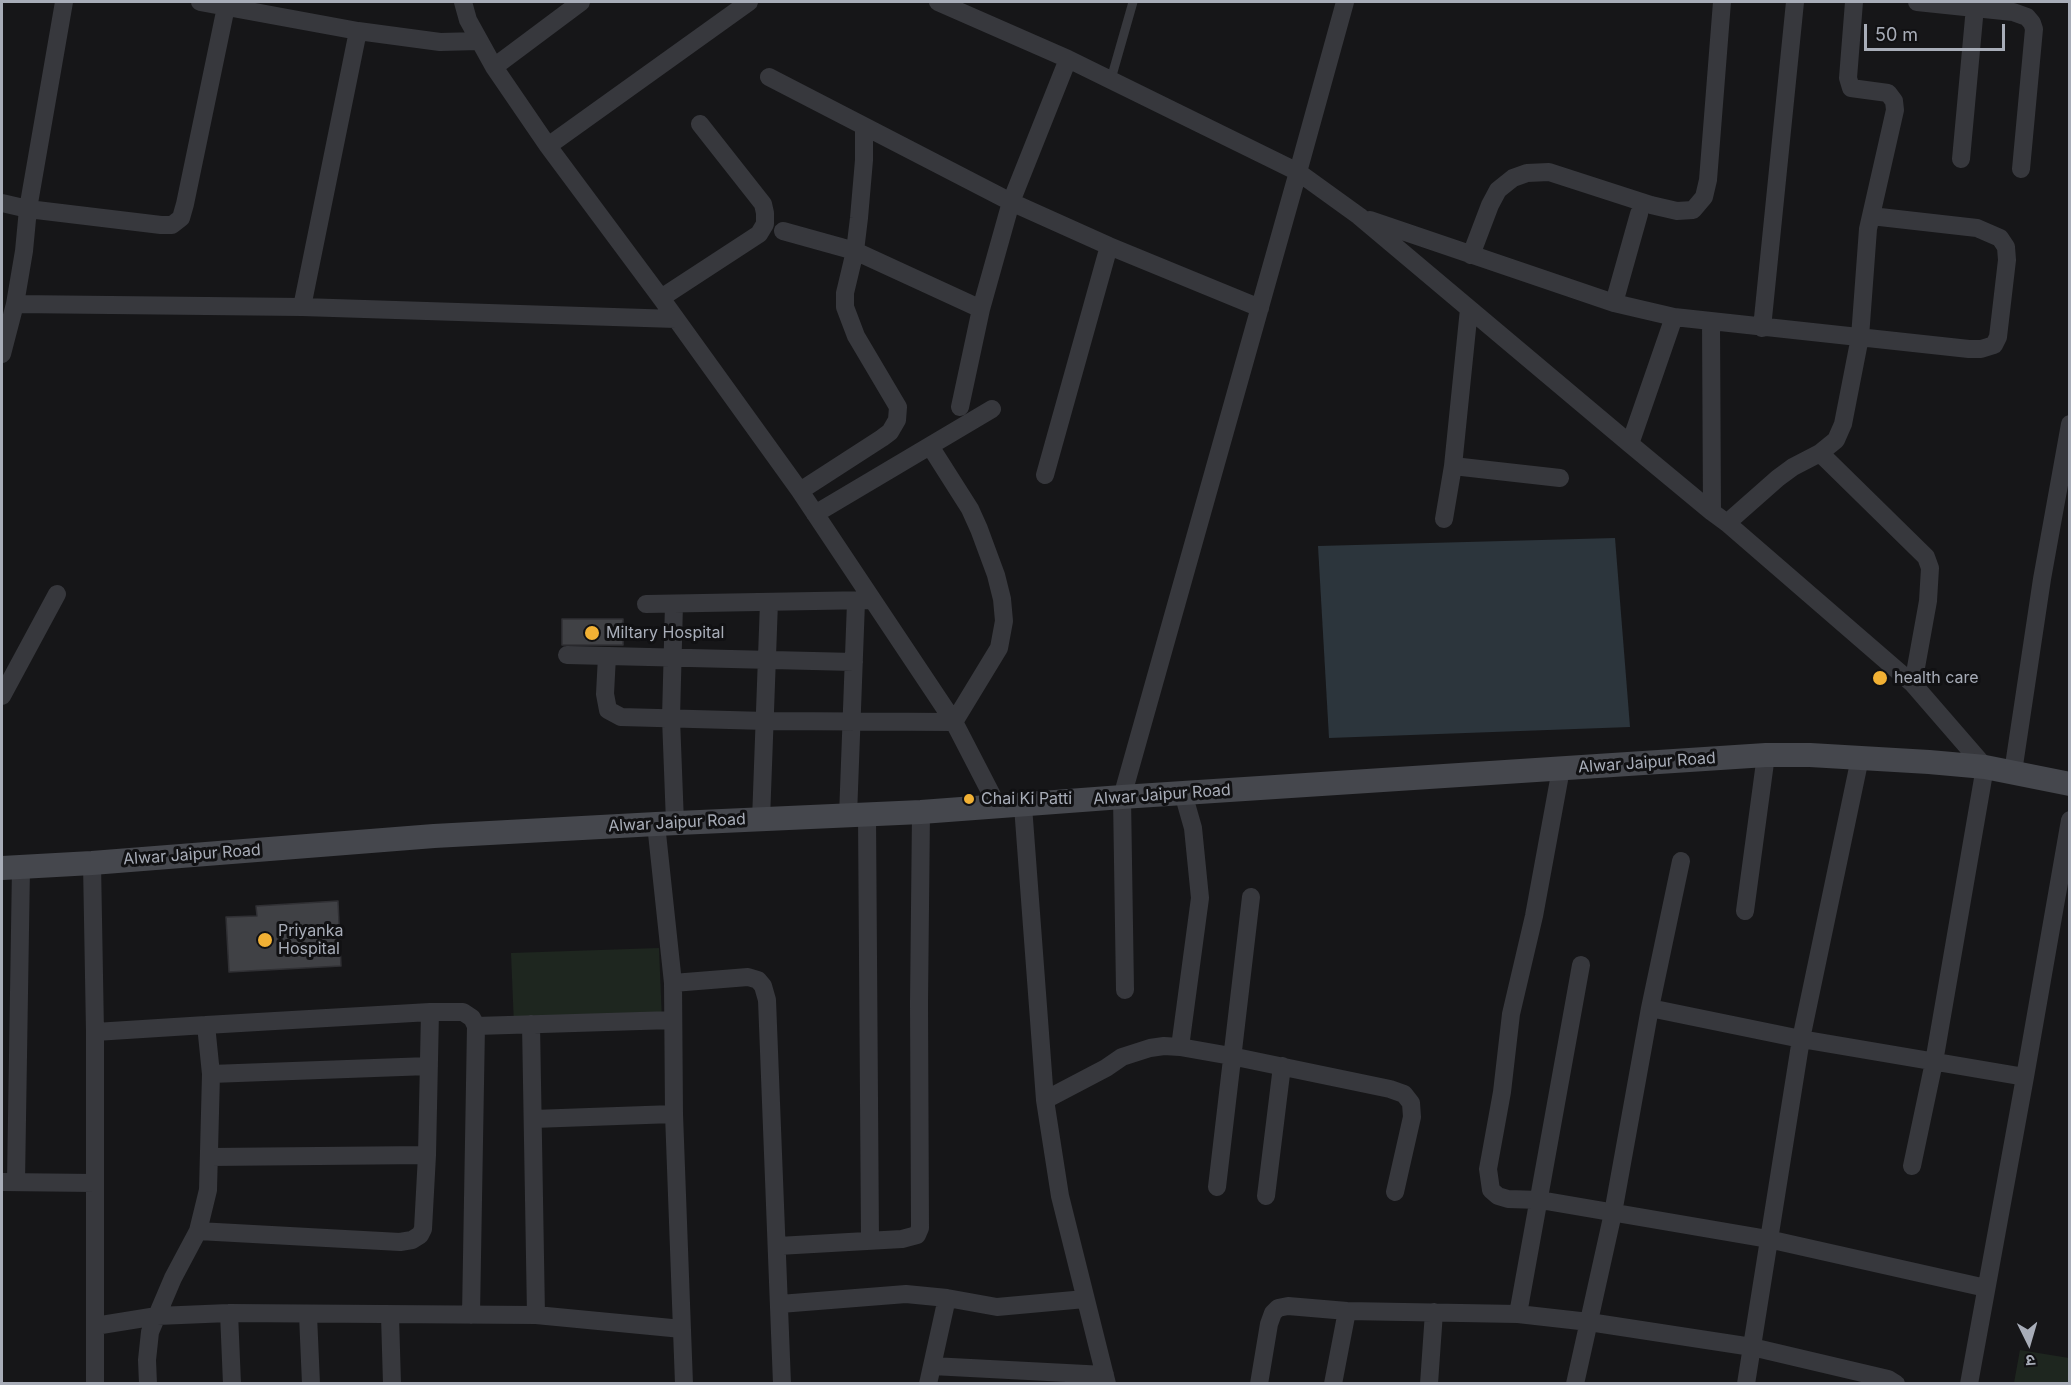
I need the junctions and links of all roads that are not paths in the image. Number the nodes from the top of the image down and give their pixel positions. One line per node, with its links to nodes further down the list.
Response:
1 (64, 2): 30 (street)
2 (200, 2): 13 (street)
3 (463, 2): 17 (street)
4 (581, 2): 19 (street)
5 (749, 2): 24 (street)
6 (938, 2): 15 (street)
7 (1133, 2): 21 (lane)
8 (1346, 2): 27 (street)
9 (1722, 2): 37 (street)
10 (1795, 2): 48 (street)
11 (1854, 2): 33 (street)
12 (1917, 2): 14 (street)
13 (226, 4): 16 (street); 30 (street)
14 (1975, 7): 25 (street); 26 (street)
15 (968, 8): 18 (street)
16 (358, 31): 17 (street); 41 (street)
17 (478, 41): 19 (street)
18 (1068, 58): 21 (street); 28 (street)
19 (494, 66): 24 (street)
20 (769, 77): 23 (street)
21 (1111, 79): 27 (street)
22 (700, 123): 38 (street)
23 (864, 127): 28 (street); 36 (street)
24 (548, 146): 38 (street)
25 (1961, 159)
26 (2020, 169)
27 (1298, 172): 32 (street); 42 (street)
28 (1011, 202): 35 (street); 43 (street)
29 (2, 203): 30 (street)
30 (28, 209): 40 (street)
31 (1639, 214): 39 (street)
32 (1359, 216): 37 (street); 44 (street)
33 (1871, 216): 49 (street); 49 (street)
34 (783, 231): 36 (street)
35 (1109, 246): 42 (street); 58 (street)
36 (855, 251): 43 (street); 60 (street)
37 (1471, 255): 39 (street)
38 (661, 298): 46 (street)
39 (1614, 303): 45 (street)
40 (15, 304): 41 (street); 50 (street)
41 (302, 307): 46 (street)
42 (1260, 308): 88 (street)
43 (981, 309): 51 (street)
44 (1469, 309): 54 (street); 57 (street)
45 (1674, 317): 47 (street); 54 (street)
46 (676, 319): 60 (street)
47 (1711, 322): 48 (street); 61 (street)
48 (1762, 328): 49 (street)
49 (1860, 337): 56 (street)
50 (2, 354)
51 (960, 407)
52 (993, 409): 55 (street)
53 (2070, 424): 85 (street)
54 (1630, 444): 61 (street)
55 (930, 446): 62 (street); 80 (street)
56 (1820, 453): 64 (street); 75 (street)
57 (1453, 466): 59 (street); 63 (street)
58 (1045, 475)
59 (1560, 478)
60 (800, 491): 62 (street)
61 (1712, 512): 64 (street)
62 (814, 514): 66 (street)
63 (1444, 519)
64 (1727, 523): 75 (street)
65 (57, 594): 76 (street)
66 (864, 601): 67 (street); 74 (street); 80 (street)
67 (769, 602): 69 (street); 73 (street)
68 (646, 604): 69 (street)
69 (674, 604): 72 (street)
70 (567, 654): 71 (street)
71 (607, 656): 72 (street); 77 (street)
72 (673, 657): 73 (street); 77 (street)
73 (768, 660): 74 (street); 78 (street)
74 (854, 662): 79 (street)
75 (1913, 684): 83 (street)
76 (2, 696)
77 (672, 718): 78 (street); 95 (street)
78 (766, 721): 79 (street); 93 (street)
79 (852, 721): 80 (street); 92 (street)
80 (954, 722): 90 (street)
81 (1767, 755): 82 (main road, Alwar Jaipur Road); 84 (main road, Alwar Jaipur Road); 100 (street)
82 (1860, 758): 83 (main road, Alwar Jaipur Road); 111 (street)
83 (1985, 767): 85 (main road, Alwar Jaipur Road); 114 (street)
84 (1561, 769): 87 (main road, Alwar Jaipur Road); 131 (street)
85 (2013, 772): 86 (main road, Alwar Jaipur Road)
86 (2070, 784)
87 (1183, 793): 88 (main road, Alwar Jaipur Road); 112 (street)
88 (1122, 797): 89 (main road, Alwar Jaipur Road); 103 (street)
89 (1023, 806): 90 (main road, Alwar Jaipur Road); 120 (street)
90 (998, 807): 91 (main road, Alwar Jaipur Road)
91 (921, 812): 92 (main road, Alwar Jaipur Road); 135 (street)
92 (857, 815): 93 (main road, Alwar Jaipur Road); 135 (street)
93 (761, 820): 95 (main road, Alwar Jaipur Road)
94 (2070, 820): 118 (street)
95 (665, 824): 97 (main road, Alwar Jaipur Road); 102 (street)
96 (1681, 861): 104 (street)
97 (92, 863): 98 (main road, Alwar Jaipur Road); 110 (street)
98 (11, 867): 119 (street)
99 (1251, 897): 113 (street)
100 (1745, 911)
101 (1581, 965): 131 (street)
102 (673, 983): 106 (street); 136 (street)
103 (1125, 990)
104 (1650, 1008): 111 (street); 132 (street)
105 (430, 1012): 108 (street); 109 (street); 115 (street)
106 (673, 1020): 107 (street); 121 (street)
107 (531, 1024): 109 (street); 122 (street)
108 (206, 1025): 110 (street); 117 (street)
109 (476, 1026): 148 (street)
110 (94, 1032): 127 (street)
111 (1801, 1039): 114 (street); 134 (street)
112 (1180, 1047): 113 (street); 120 (street)
113 (1231, 1056): 116 (street); 128 (street)
114 (1934, 1062): 118 (street); 125 (street)
115 (429, 1066): 117 (street); 123 (street)
116 (1282, 1066): 129 (street); 130 (street)
117 (211, 1074): 124 (street)
118 (2025, 1077): 137 (street)
119 (10, 1079): 126 (street)
120 (1045, 1100): 139 (street)
121 (674, 1114): 122 (street); 152 (street)
122 (533, 1119): 149 (street)
123 (427, 1155): 124 (street); 133 (street)
124 (210, 1157): 133 (street)
125 (1912, 1166)
126 (9, 1182): 127 (street)
127 (94, 1183): 151 (street)
128 (1217, 1187)
129 (1395, 1192)
130 (1266, 1196)
131 (1540, 1200): 132 (street); 144 (street)
132 (1613, 1213): 134 (street); 150 (street)
133 (198, 1231): 146 (street)
134 (1768, 1239): 137 (street); 153 (street)
135 (870, 1241): 136 (street)
136 (778, 1246): 140 (street)
137 (1986, 1288): 169 (street)
138 (947, 1298): 139 (street); 140 (street); 154 (street)
139 (1085, 1299): 155 (street)
140 (780, 1304): 162 (street)
141 (1347, 1311): 142 (street); 163 (street); 164 (street)
142 (1434, 1312): 144 (street); 165 (street)
143 (229, 1313): 145 (street); 146 (street); 158 (street)
144 (1518, 1314): 150 (street)
145 (308, 1315): 147 (street); 159 (street)
146 (157, 1316): 151 (street); 157 (street)
147 (390, 1316): 148 (street); 160 (street)
148 (471, 1316): 149 (street)
149 (536, 1316): 152 (street)
150 (1589, 1322): 153 (street); 166 (street)
151 (95, 1326): 156 (street)
152 (682, 1329): 161 (street)
153 (1752, 1347): 167 (street); 168 (street)
154 (930, 1375): 155 (street)
155 (1106, 1379)
156 (95, 1383)
157 (148, 1383)
158 (232, 1383)
159 (311, 1383)
160 (392, 1383)
161 (684, 1383)
162 (782, 1383)
163 (1259, 1383)
164 (1333, 1383)
165 (1429, 1383)
166 (1575, 1383)
167 (1746, 1383)
168 (1896, 1383)
169 (1969, 1383)

